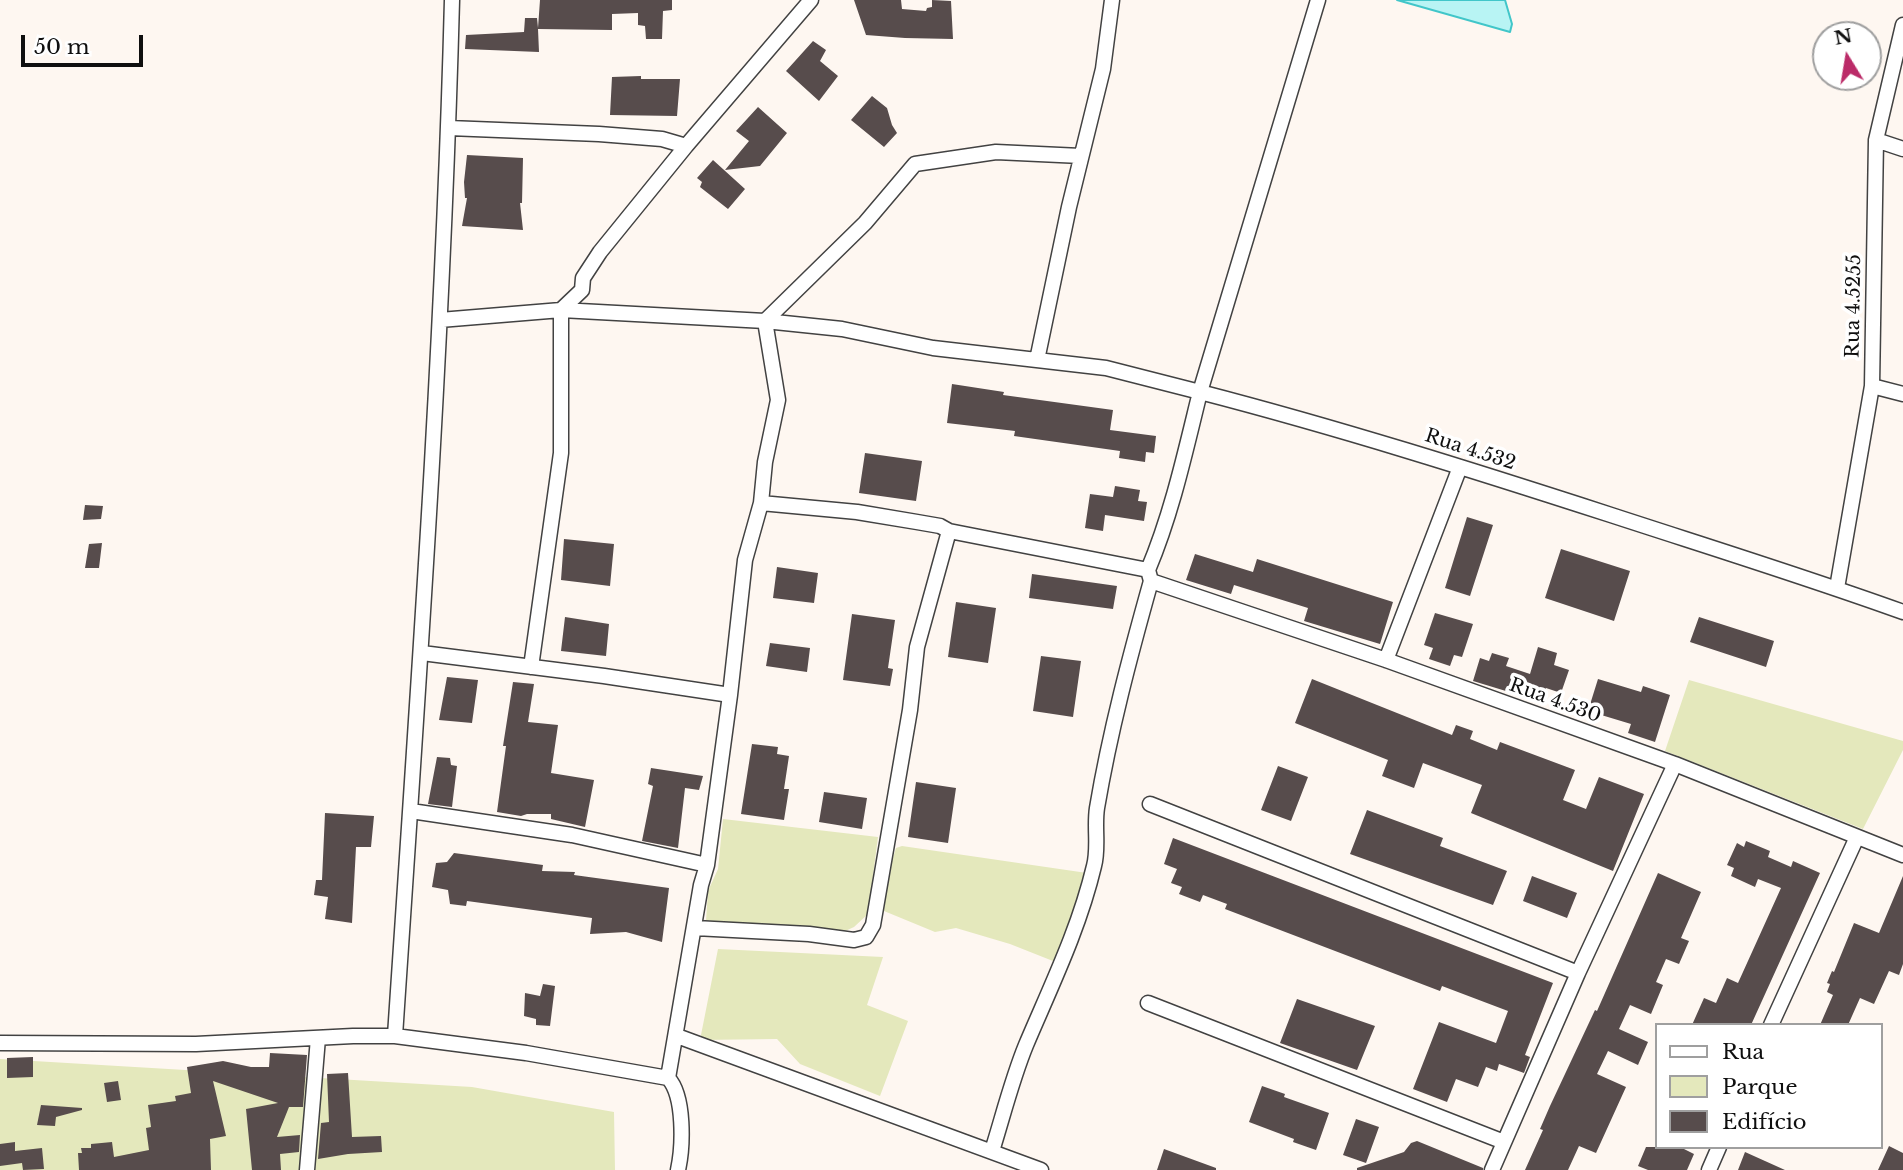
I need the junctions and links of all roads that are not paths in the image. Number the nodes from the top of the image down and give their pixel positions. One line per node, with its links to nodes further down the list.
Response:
1 (452, 0): 6 (street)
2 (811, 0): 8 (street)
3 (1112, 0): 10 (street)
4 (1318, 0): 16 (street)
5 (1903, 25): 7 (street, Rua 4.5255)
6 (449, 128): 8 (street); 12 (street)
7 (1876, 140): 9 (street); 15 (street, Rua 4.5255)
8 (687, 146): 11 (street)
9 (1903, 149)
10 (1081, 156): 13 (street); 14 (street)
11 (561, 310): 12 (street, Rua 4.532); 13 (street, Rua 4.532); 26 (street)
12 (440, 320): 24 (street)
13 (765, 321): 14 (street, Rua 4.532); 19 (street)
14 (1037, 360): 16 (street, Rua 4.532)
15 (1872, 386): 17 (street); 22 (street, Rua 4.5255)
16 (1199, 392): 18 (street, Rua 4.532); 21 (street)
17 (1903, 394)
18 (1461, 467): 22 (street, Rua 4.532); 25 (street)
19 (761, 503): 20 (street, Rua 4.530); 27 (street)
20 (949, 531): 21 (street, Rua 4.530); 34 (street)
21 (1149, 575): 25 (street, Rua 4.530); 45 (street)
22 (1837, 588): 23 (street, Rua 4.532)
23 (1903, 612)
24 (422, 653): 26 (street); 30 (street)
25 (1386, 660): 28 (street, Rua 4.530)
26 (531, 667): 27 (street)
27 (730, 695): 33 (street)
28 (1675, 764): 31 (street, Rua 4.530); 35 (street)
29 (1150, 804): 35 (street)
30 (411, 811): 33 (street); 38 (street)
31 (1857, 837): 32 (street, Rua 4.530); 37 (street)
32 (1903, 855)
33 (707, 865): 34 (street)
34 (695, 928): 39 (street)
35 (1578, 973): 43 (street)
36 (1148, 1003): 43 (street)
37 (1772, 1023)
38 (395, 1036): 40 (street); 42 (street)
39 (677, 1036): 42 (street); 45 (street)
40 (318, 1038): 41 (street); 46 (street)
41 (0, 1043)
42 (668, 1078): 47 (street)
43 (1504, 1142): 49 (street)
44 (1717, 1149): 50 (street)
45 (992, 1151): 48 (street)
46 (307, 1170)
47 (678, 1170)
48 (1041, 1170)
49 (1492, 1170)
50 (1709, 1170)

